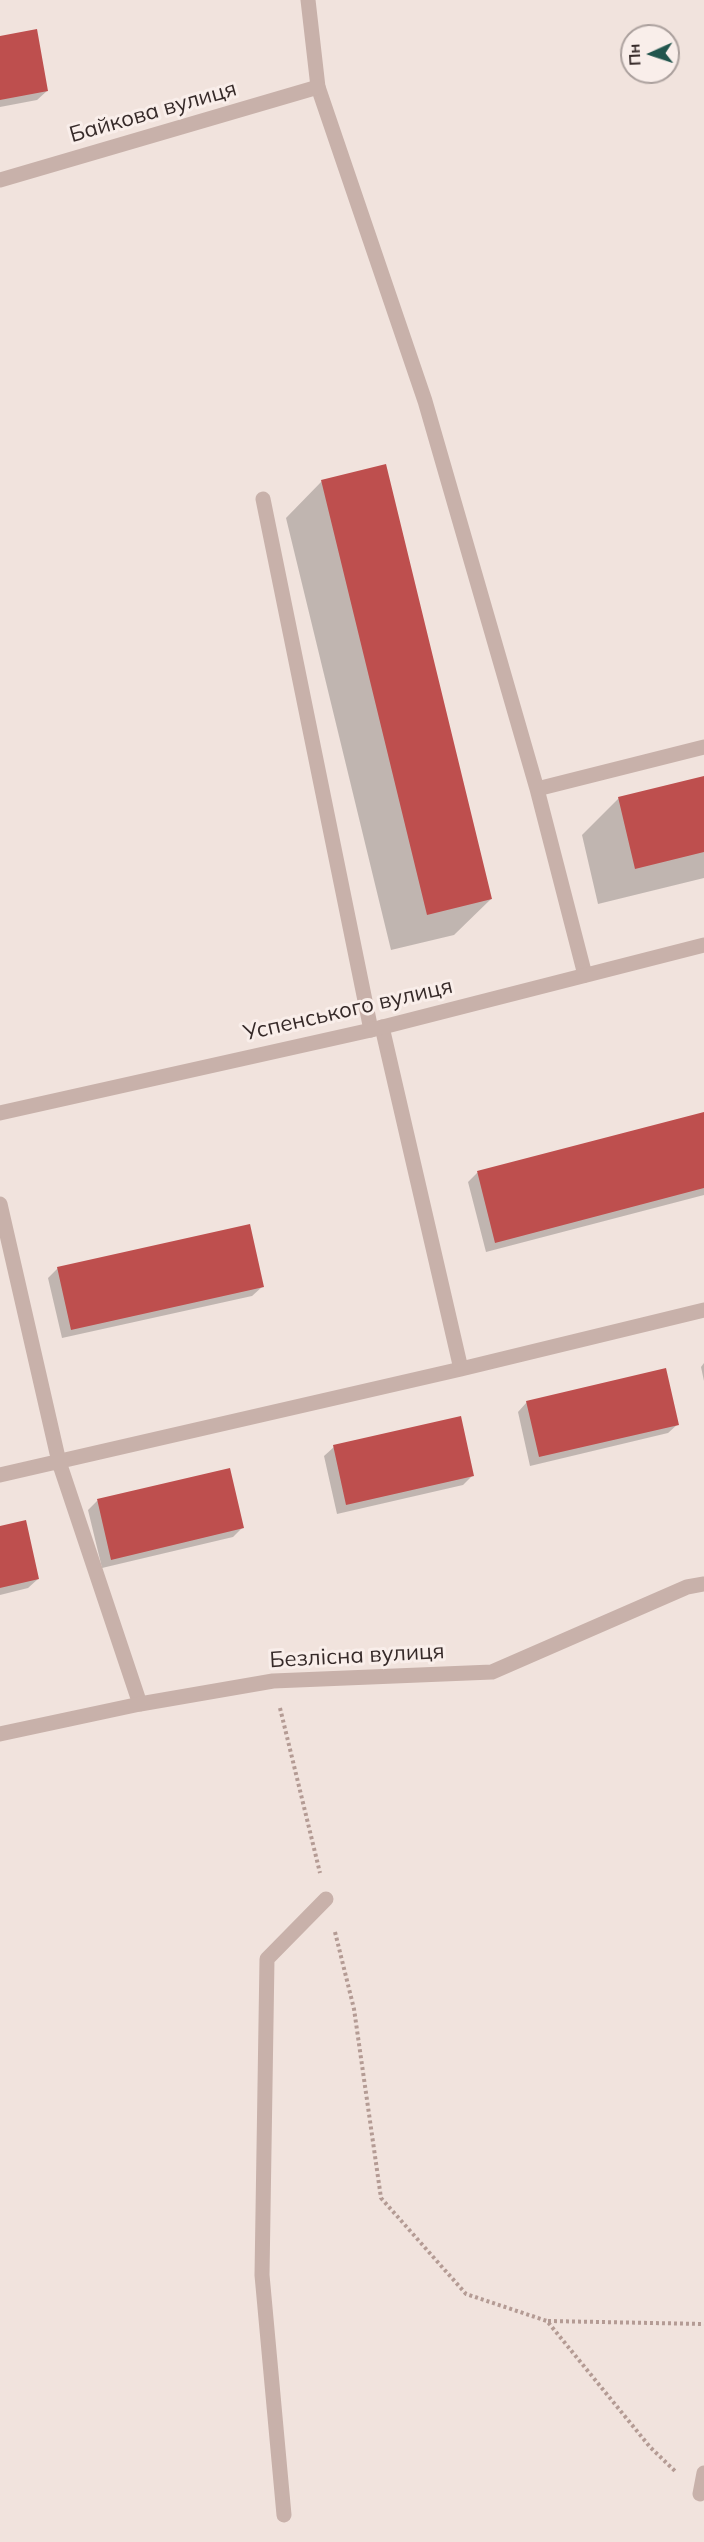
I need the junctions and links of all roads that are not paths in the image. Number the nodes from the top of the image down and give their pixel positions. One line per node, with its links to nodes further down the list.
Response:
1 (308, 0): 2 (street)
2 (318, 87): 3 (street, Байкова вулиця); 6 (street)
3 (0, 180)
4 (263, 499): 9 (street)
5 (704, 747): 6 (street)
6 (537, 789): 8 (street)
7 (704, 945): 8 (street, Успенського вулиця)
8 (585, 975): 9 (street, Успенського вулиця)
9 (376, 1028): 10 (street, Успенського вулиця); 13 (street)
10 (0, 1113)
11 (0, 1204): 14 (street)
12 (704, 1310): 13 (street)
13 (461, 1370): 14 (street)
14 (59, 1462): 15 (street); 17 (street)
15 (0, 1475)
16 (704, 1584): 17 (street, Безлісна вулиця)
17 (140, 1704): 18 (street, Безлісна вулиця)
18 (0, 1734)
19 (326, 1899): 22 (street)
20 (704, 2473): 21 (street)
21 (700, 2494)
22 (284, 2515)

